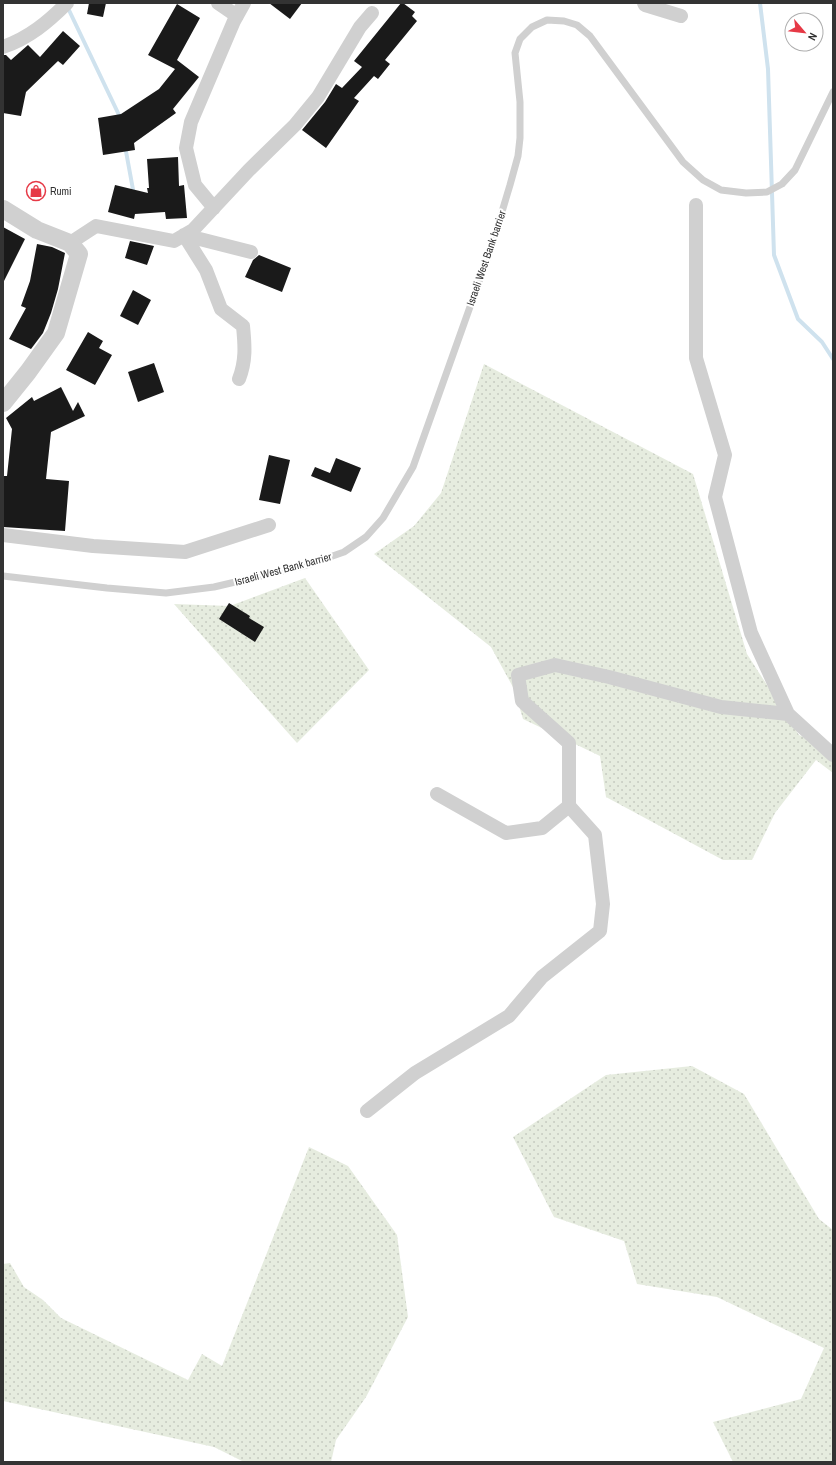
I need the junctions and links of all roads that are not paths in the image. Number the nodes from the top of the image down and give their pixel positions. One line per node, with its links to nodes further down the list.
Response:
1 (67, 3): 8 (street)
2 (218, 3): 6 (street)
3 (244, 3): 6 (street)
4 (644, 3): 7 (street)
5 (372, 13): 11 (street)
6 (237, 16): 11 (street)
7 (681, 16)
8 (3, 47)
9 (833, 92): 20 (lane, Israeli West Bank barrier)
10 (696, 205): 21 (street)
11 (214, 208): 13 (street)
12 (3, 209): 14 (street)
13 (184, 235): 14 (street); 15 (street); 16 (street)
14 (70, 243): 17 (street)
15 (250, 252)
16 (239, 379)
17 (3, 402)
18 (269, 525): 19 (street)
19 (3, 535)
20 (3, 576)
21 (788, 714): 22 (street); 24 (street)
22 (833, 755)
23 (437, 794): 24 (street)
24 (569, 806): 25 (street)
25 (367, 1111)

